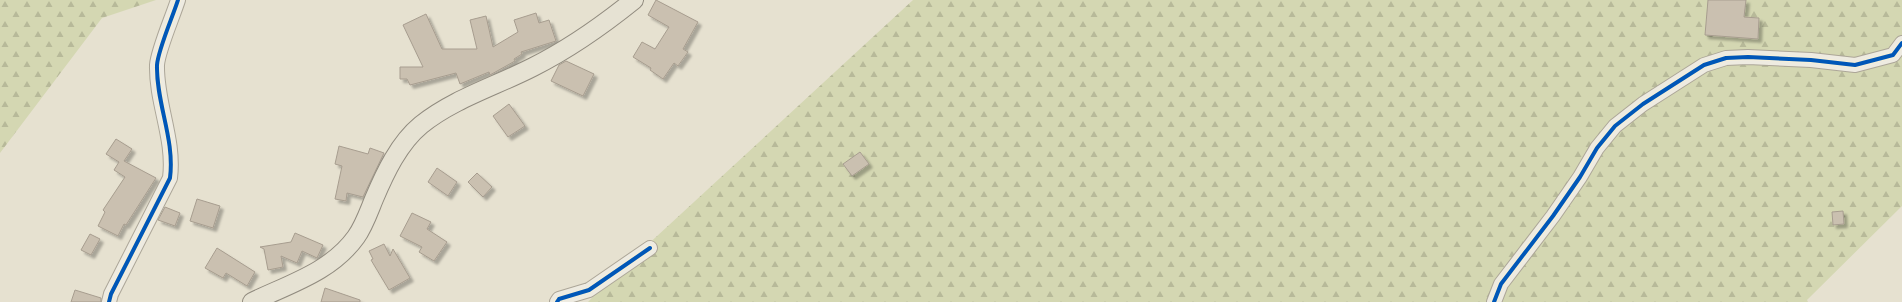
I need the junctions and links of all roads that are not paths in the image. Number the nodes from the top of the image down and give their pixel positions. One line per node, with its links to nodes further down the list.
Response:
1 (178, 0): 5 (street)
2 (634, 0): 6 (main road)
3 (1902, 43): 8 (street)
4 (650, 248): 7 (street)
5 (109, 302)
6 (252, 302)
7 (557, 302)
8 (1494, 302)

